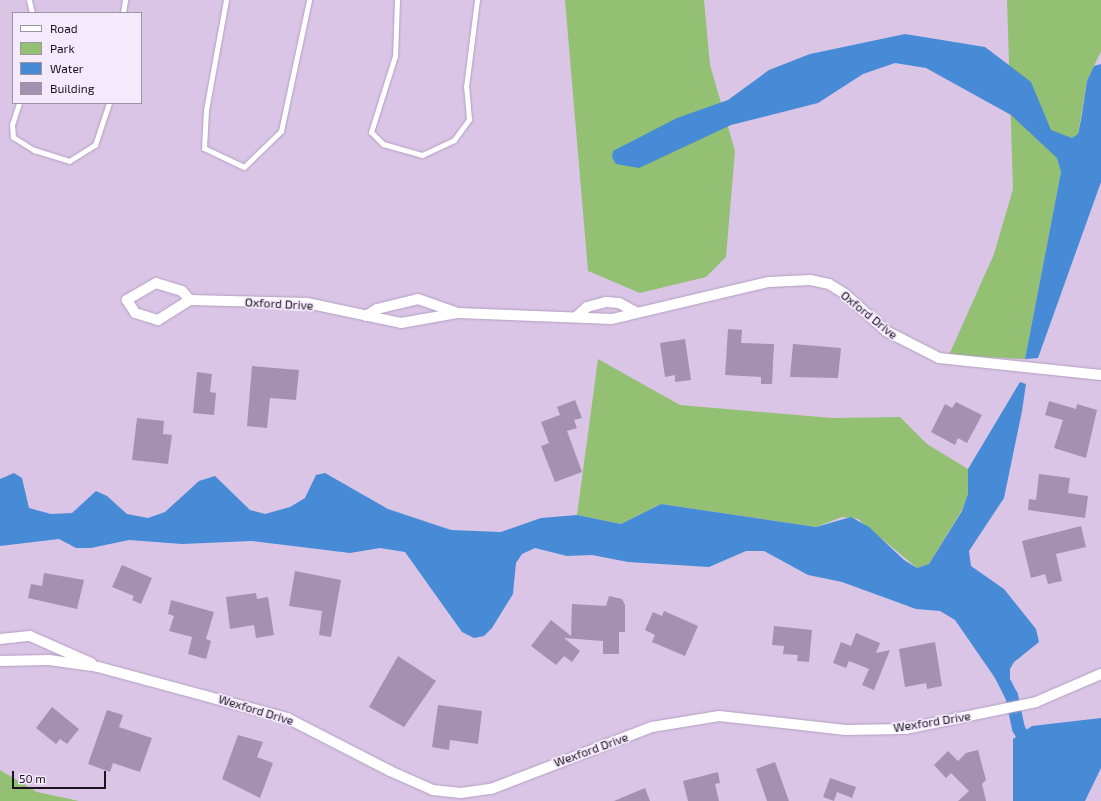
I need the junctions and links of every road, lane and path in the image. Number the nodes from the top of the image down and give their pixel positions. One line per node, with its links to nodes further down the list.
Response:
1 (29, 0): 7 (lane)
2 (125, 0): 8 (lane)
3 (226, 0): 4 (lane)
4 (309, 0)
5 (397, 0): 6 (lane)
6 (477, 0)
7 (32, 12)
8 (123, 12)
9 (19, 104): 10 (lane)
10 (109, 104)
11 (190, 300): 11 (street); 14 (street, Oxford Drive)
12 (636, 312): 15 (street, Oxford Drive); 15 (street); 16 (street, Oxford Drive)
13 (458, 313): 14 (street, Oxford Drive); 14 (street, Oxford Drive); 15 (street, Oxford Drive)
14 (366, 316)
15 (576, 317)
16 (1101, 375)
17 (0, 639): 19 (street, Wexford Drive)
18 (0, 661): 19 (street, Wexford Drive)
19 (98, 667): 20 (street, Wexford Drive)
20 (1101, 674)

